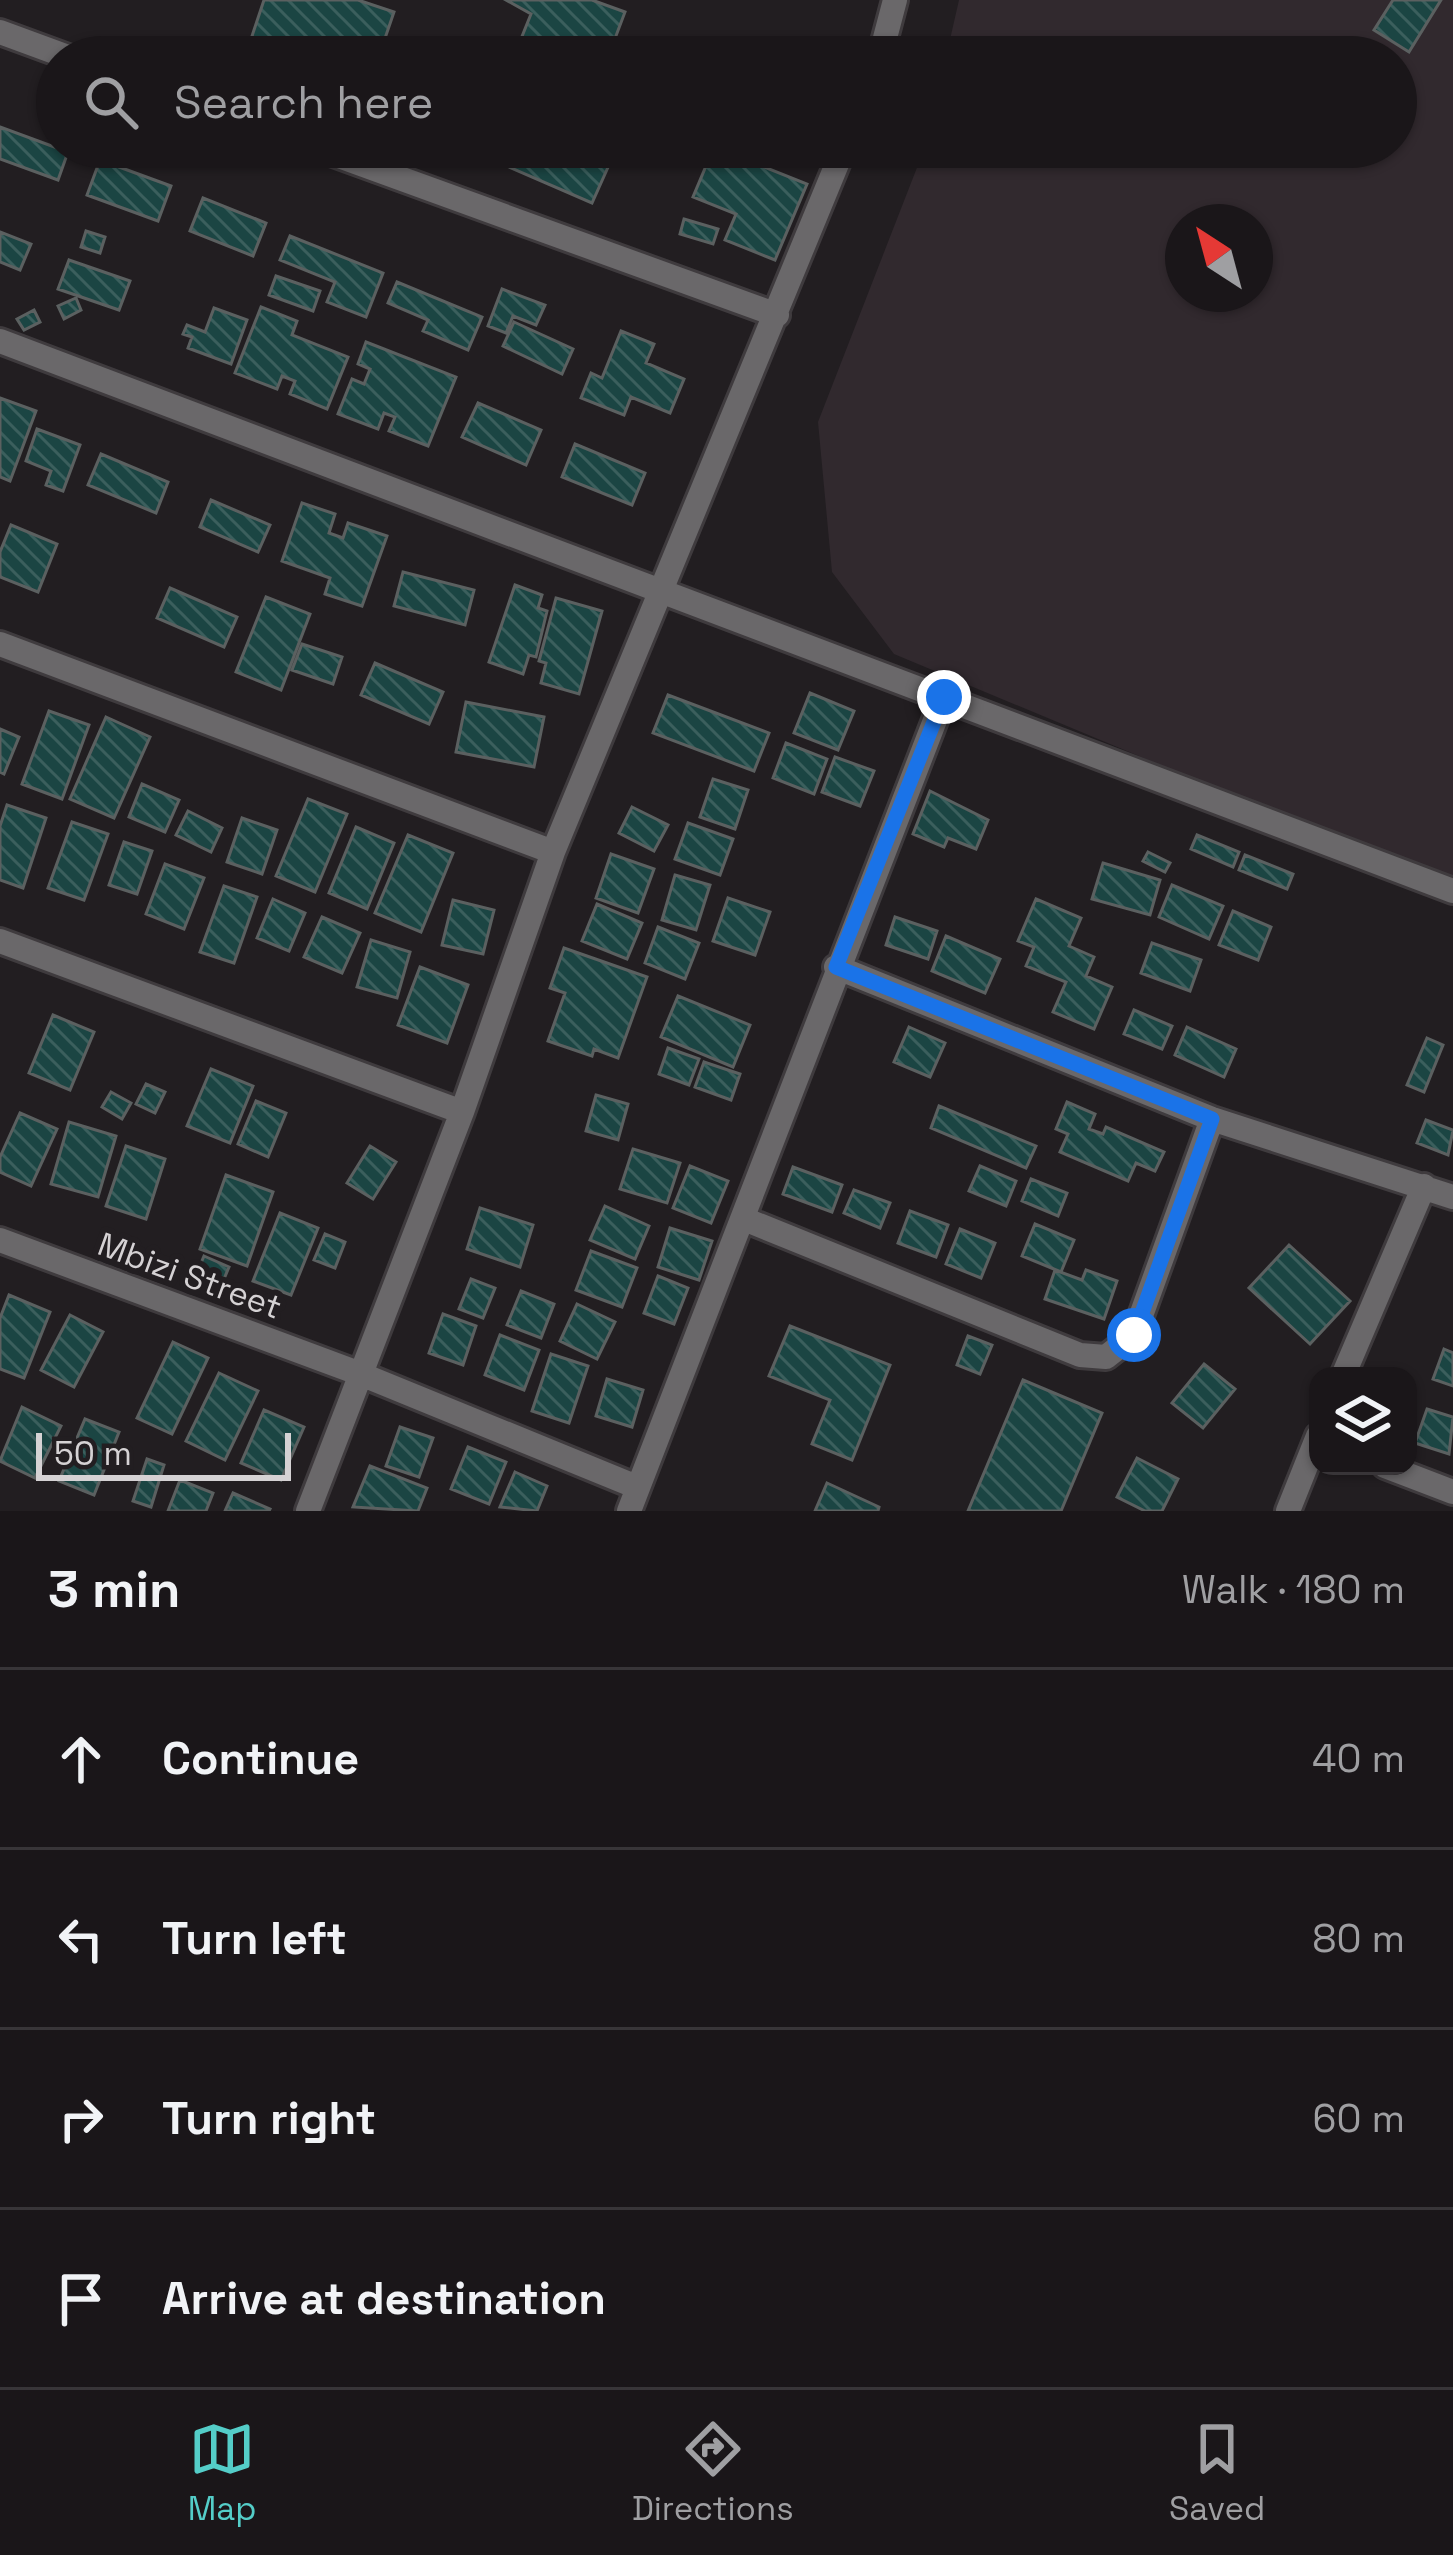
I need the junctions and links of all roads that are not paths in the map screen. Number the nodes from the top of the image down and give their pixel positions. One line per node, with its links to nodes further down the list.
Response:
1 (895, 0): 3 (street)
2 (0, 32): 4 (street)
3 (886, 36)
4 (36, 45)
5 (372, 168): 7 (street)
6 (836, 168): 7 (street)
7 (777, 316): 9 (street)
8 (0, 341): 9 (street)
9 (664, 591): 11 (street); 12 (street)
10 (0, 644): 12 (street)
11 (944, 697): 13 (street); 15 (street)
12 (554, 852): 16 (street)
13 (1453, 891)
14 (0, 941): 16 (street)
15 (836, 967): 17 (street); 20 (street)
16 (462, 1112): 23 (street)
17 (1212, 1119): 18 (street); 20 (street)
18 (1424, 1186): 19 (street); 22 (street)
19 (1453, 1197)
20 (744, 1219): 27 (street)
21 (0, 1240): 23 (street, Mbizi Street)
22 (1347, 1367)
23 (358, 1373): 27 (street, Mbizi Street); 28 (street)
24 (1309, 1460): 29 (street)
25 (1409, 1475): 26 (street)
26 (1453, 1492)
27 (633, 1499)
28 (308, 1511)
29 (1288, 1511)

